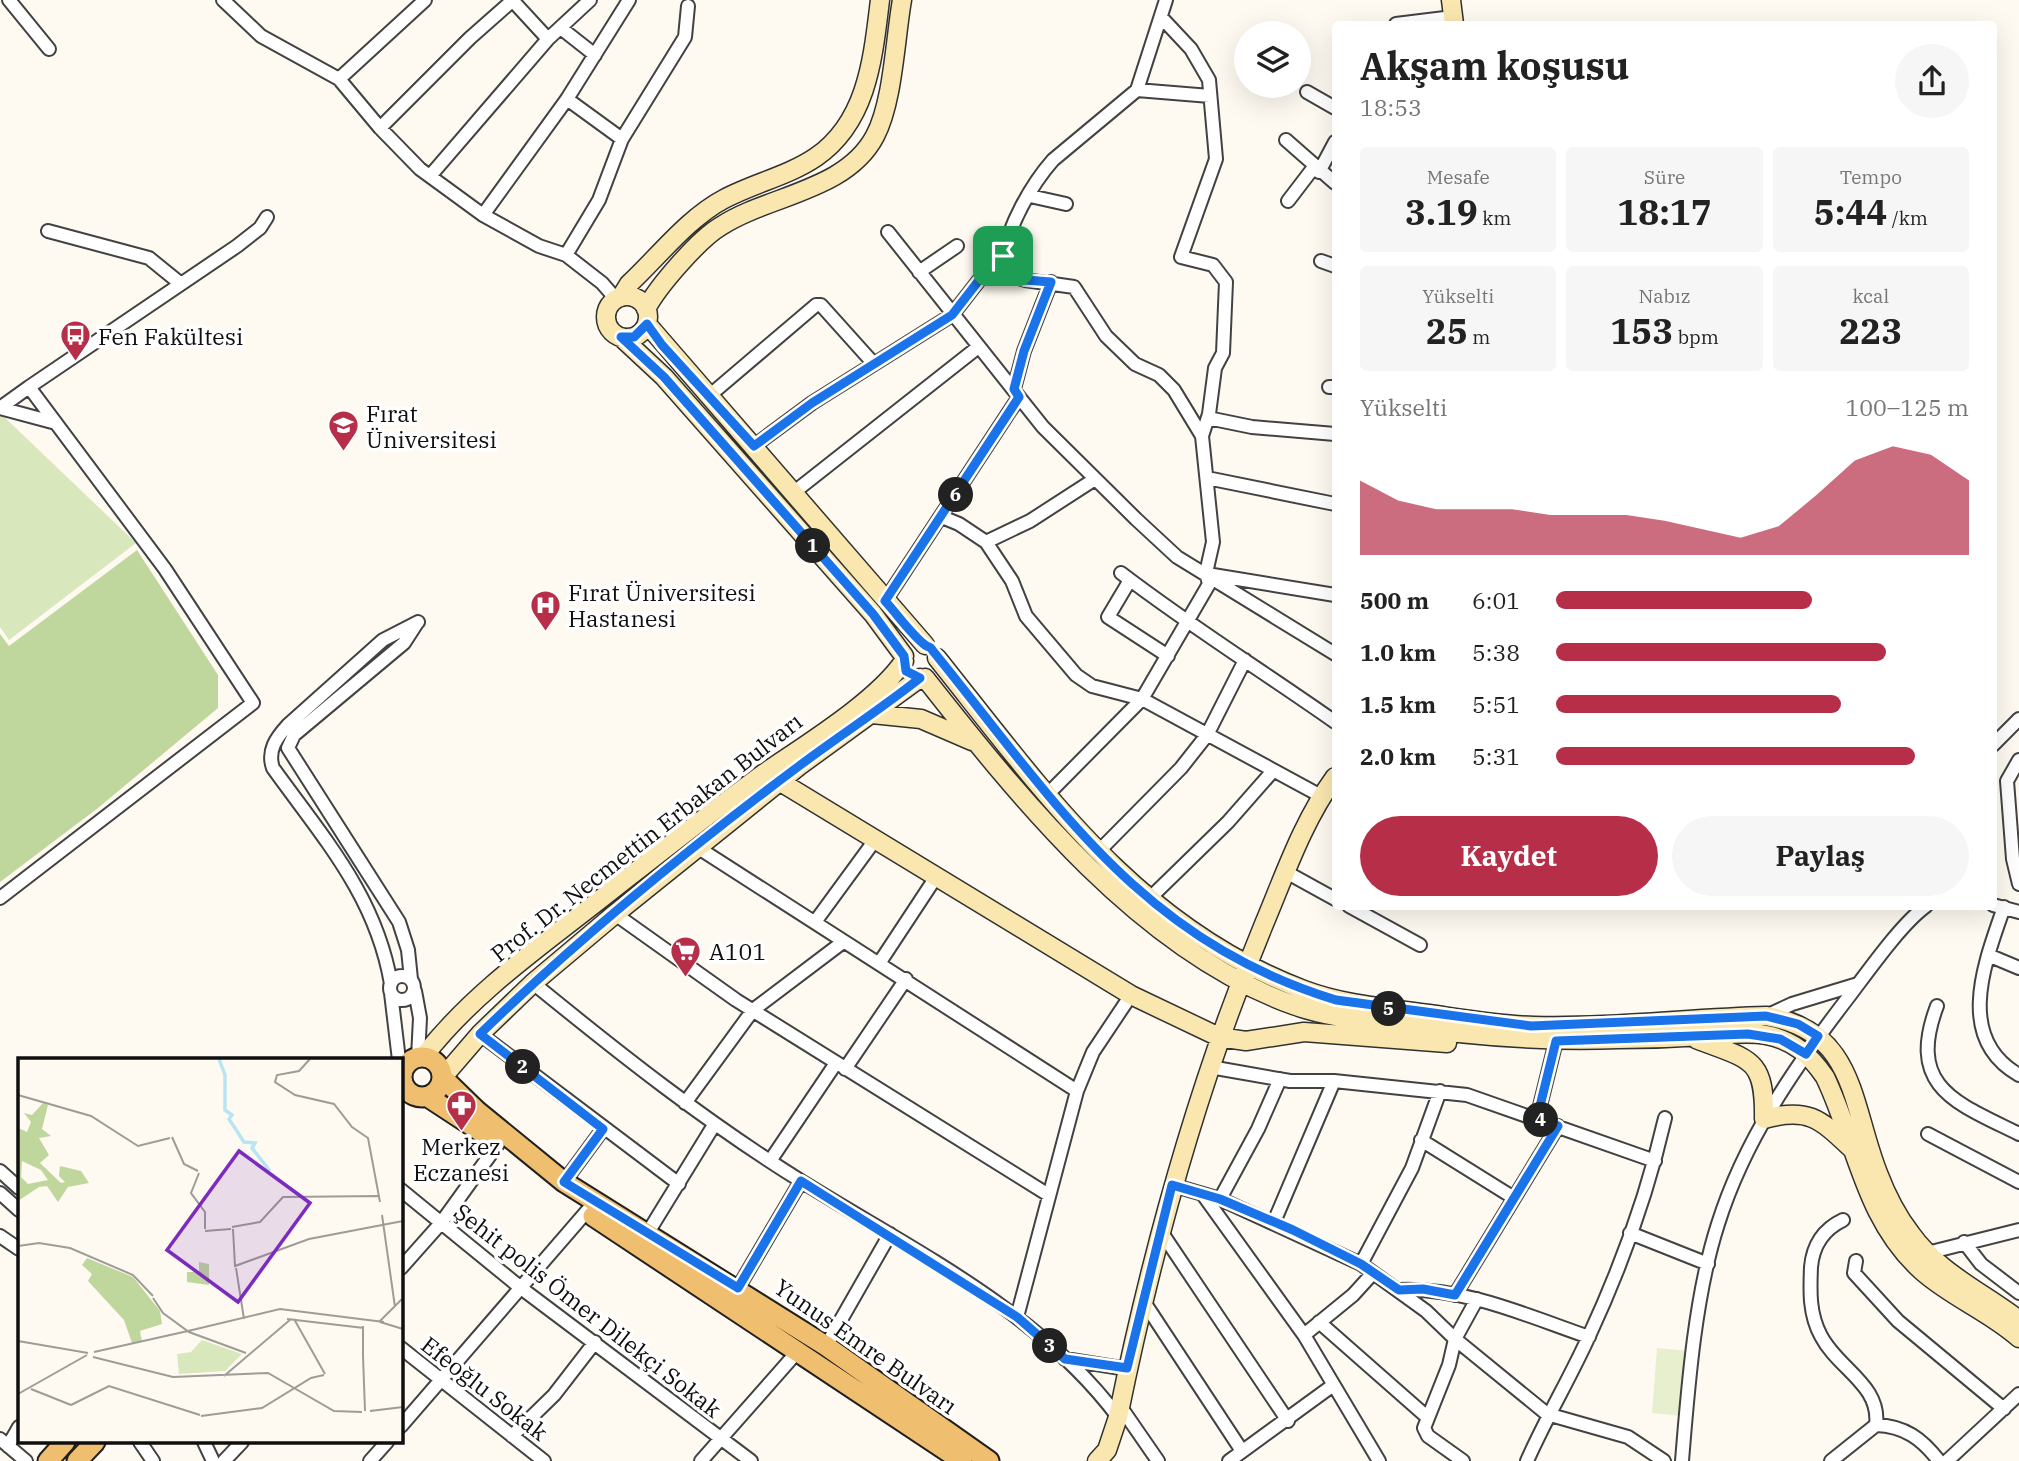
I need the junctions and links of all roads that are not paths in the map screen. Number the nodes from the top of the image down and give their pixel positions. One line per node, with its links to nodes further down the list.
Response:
1 (9, 0): 16 (street)
2 (223, 0): 18 (street)
3 (425, 0): 18 (street)
4 (590, 0): 14 (street)
5 (629, 0): 17 (street)
6 (880, 0): 46 (main road)
7 (902, 0): 48 (main road)
8 (1166, 0): 12 (street)
9 (513, 1): 15 (street); 24 (street)
10 (688, 6): 25 (street)
11 (1453, 14): 13 (street)
12 (1161, 17): 19 (street); 21 (street)
13 (1413, 21)
14 (562, 29): 15 (street); 17 (street)
15 (548, 39): 29 (street)
16 (50, 49)
17 (595, 55): 22 (street)
18 (339, 79): 24 (street)
19 (1137, 90): 21 (street); 31 (street)
20 (1311, 94): 23 (street)
21 (1210, 96): 55 (street)
22 (567, 99): 25 (street); 34 (street)
23 (1332, 106)
24 (380, 128): 29 (street)
25 (622, 139): 39 (street)
26 (1286, 140): 28 (street)
27 (1332, 146): 28 (street)
28 (1316, 169): 30 (street); 32 (street)
29 (430, 177): 34 (street)
30 (1332, 181)
31 (1030, 196): 33 (street); 40 (street)
32 (1288, 201)
33 (1066, 204)
34 (483, 215): 39 (street)
35 (267, 217): 45 (street)
36 (48, 231): 45 (street)
37 (888, 232): 43 (street)
38 (957, 247): 43 (street)
39 (566, 255): 46 (street)
40 (1003, 256): 44 (street); 47 (street)
41 (1321, 261): 42 (street)
42 (1332, 264)
43 (919, 272): 47 (street)
44 (1051, 282): 53 (street); 58 (street)
45 (181, 284): 52 (street)
46 (618, 298): 48 (main road); 49 (main road)
47 (952, 315): 50 (street); 51 (street)
48 (646, 316): 49 (main road); 54 (main road)
49 (621, 337): 73 (main road)
50 (977, 348): 53 (street); 62 (street)
51 (874, 364): 54 (street); 59 (street)
52 (29, 387): 56 (street); 56 (street)
53 (1017, 393): 61 (street); 64 (street)
54 (709, 396): 59 (main road)
55 (1208, 418): 57 (street); 58 (street)
56 (56, 423): 99 (street)
57 (1332, 434)
58 (1202, 436): 60 (street)
59 (754, 446): 62 (main road)
60 (1207, 478): 63 (street); 66 (street)
61 (1095, 480): 65 (street); 66 (street)
62 (793, 493): 68 (main road)
63 (1332, 502)
64 (942, 517): 65 (street); 68 (street)
65 (986, 542): 76 (street)
66 (1206, 573): 67 (street); 69 (street); 71 (street)
67 (1332, 594)
68 (885, 601): 70 (main road)
69 (1188, 624): 72 (street); 72 (street); 74 (street)
70 (931, 651): 73 (main road); 75 (main road); 88 (main road)
71 (1332, 652)
72 (1168, 656): 76 (street)
73 (904, 658): 75 (main road); 130 (main road, Prof. Dr. Necmettin Erbakan Bulvarı)
74 (1245, 660): 79 (street); 80 (street)
75 (923, 678): 77 (main road, Prof. Dr. Necmettin Erbakan Bulvarı); 83 (main road)
76 (1142, 699): 80 (street); 88 (street)
77 (872, 714): 83 (main road); 86 (main road, Prof. Dr. Necmettin Erbakan Bulvarı)
78 (2019, 719): 82 (street)
79 (1332, 720)
80 (1207, 734): 85 (street); 92 (street)
81 (284, 739): 81 (street); 95 (street); 97 (street)
82 (1997, 741)
83 (976, 743): 112 (main road)
84 (2019, 760): 96 (street)
85 (1272, 772): 89 (street); 100 (street)
86 (779, 781): 90 (main road); 91 (main road, Prof. Dr. Necmettin Erbakan Bulvarı)
87 (1332, 781): 89 (main road)
88 (1046, 796): 92 (main road)
89 (1321, 796): 93 (main road)
90 (875, 840): 94 (main road); 106 (street)
91 (697, 847): 105 (main road, Prof. Dr. Necmettin Erbakan Bulvarı); 106 (street)
92 (1098, 852): 100 (main road)
93 (1286, 872): 98 (street); 112 (main road)
94 (936, 877): 110 (street); 118 (main road)
95 (373, 878): 97 (street); 116 (street)
96 (2019, 884)
97 (358, 888): 117 (street)
98 (1332, 897)
99 (0, 898)
100 (1148, 900): 112 (main road)
101 (1999, 906): 104 (street); 109 (street)
102 (1356, 910): 108 (street)
103 (1923, 910): 115 (street)
104 (2019, 912)
105 (615, 914): 114 (main road, Prof. Dr. Necmettin Erbakan Bulvarı); 120 (street)
106 (815, 922): 107 (street)
107 (843, 942): 110 (street); 120 (street)
108 (1420, 945)
109 (1988, 955): 111 (street); 131 (street)
110 (880, 962): 113 (street)
111 (2019, 968)
112 (1244, 972): 124 (main road); 126 (main road)
113 (906, 979): 128 (street); 135 (street)
114 (533, 983): 122 (main road, Prof. Dr. Necmettin Erbakan Bulvarı); 138 (street)
115 (1859, 984): 121 (street); 123 (street)
116 (413, 985): 117 (street); 117 (street); 130 (street)
117 (391, 988): 130 (street)
118 (1131, 995): 124 (main road); 135 (street)
119 (1937, 1006): 147 (street)
120 (754, 1010): 128 (street); 138 (street)
121 (1766, 1016): 123 (main road); 126 (main road)
122 (480, 1034): 132 (main road, Prof. Dr. Necmettin Erbakan Bulvarı); 145 (street)
123 (1818, 1036): 127 (street); 179 (main road)
124 (1219, 1037): 126 (main road); 129 (main road)
125 (1690, 1037): 126 (main road); 127 (main road); 142 (main road)
126 (1557, 1038): 140 (street)
127 (1806, 1054): 142 (street); 150 (main road)
128 (841, 1066): 151 (street); 162 (street)
129 (1210, 1066): 133 (street); 158 (main road)
130 (407, 1068): 132 (main road); 137 (main road)
131 (2019, 1075)
132 (443, 1077): 137 (main road); 155 (main road, Yunus Emre Bulvarı)
133 (1280, 1079): 134 (street); 165 (street)
134 (1334, 1081): 136 (street); 169 (street)
135 (1077, 1091): 162 (street)
136 (1440, 1091): 140 (street); 148 (street)
137 (425, 1097): 139 (main road); 149 (main road, Yunus Emre Bulvarı)
138 (685, 1104): 143 (street)
139 (402, 1110)
140 (1537, 1118): 144 (street)
141 (1665, 1118): 152 (street)
142 (1764, 1119): 150 (main road); 182 (street)
143 (714, 1125): 151 (street); 157 (street)
144 (1558, 1126): 152 (street); 164 (street)
145 (603, 1129): 155 (street); 157 (street)
146 (1927, 1134): 156 (street)
147 (2019, 1134)
148 (1421, 1140): 164 (street); 181 (street)
149 (498, 1144): 166 (main road, Yunus Emre Bulvarı); 170 (street)
150 (1853, 1150): 198 (main road)
151 (770, 1161): 154 (street)
152 (1655, 1161): 173 (street)
153 (0, 1171): 159 (street)
154 (801, 1181): 175 (street); 186 (street)
155 (564, 1182): 166 (main road, Yunus Emre Bulvarı)
156 (2019, 1182)
157 (679, 1184): 174 (street)
158 (1172, 1185): 163 (street); 172 (main road)
159 (18, 1187)
160 (402, 1191): 170 (street, Şehit polis Ömer Dilekçi Sokak)
161 (0, 1193): 167 (street)
162 (1047, 1194): 192 (street)
163 (1204, 1196): 165 (street); 195 (street)
164 (1514, 1198): 189 (street)
165 (1220, 1199): 169 (street)
166 (590, 1207): 174 (main road, Yunus Emre Bulvarı); 185 (street); 202 (main road, Yunus Emre Bulvarı)
167 (18, 1209)
168 (1843, 1220): 214 (street)
169 (1274, 1222): 181 (street)
170 (442, 1223): 183 (street); 185 (street, Şehit polis Ömer Dilekçi Sokak)
171 (2019, 1230): 177 (street)
172 (1162, 1233): 191 (main road); 212 (street)
173 (1630, 1233): 182 (street); 196 (street)
174 (647, 1234): 186 (main road, Yunus Emre Bulvarı)
175 (890, 1234): 192 (street); 200 (street)
176 (0, 1236): 178 (street)
177 (1964, 1242): 179 (street); 188 (street)
178 (18, 1248)
179 (1927, 1254): 193 (main road)
180 (1856, 1261): 208 (street)
181 (1361, 1264): 184 (street)
182 (1708, 1264): 245 (street)
183 (402, 1267)
184 (1373, 1273): 187 (street); 194 (street)
185 (521, 1288): 199 (street, Şehit polis Ömer Dilekçi Sokak); 205 (street)
186 (738, 1288): 200 (main road, Yunus Emre Bulvarı)
187 (1399, 1290): 189 (street); 197 (street)
188 (2019, 1293)
189 (1455, 1295): 190 (street)
190 (1477, 1299): 196 (street); 197 (street)
191 (1144, 1302): 204 (main road); 225 (street)
192 (1017, 1317): 203 (street)
193 (2019, 1320)
194 (1319, 1322): 195 (street); 211 (street)
195 (1304, 1335): 206 (street)
196 (1588, 1337): 210 (street)
197 (1455, 1339): 210 (street); 211 (street)
198 (2019, 1339)
199 (595, 1342): 216 (street); 217 (street, Şehit polis Ömer Dilekçi Sokak)
200 (826, 1346): 239 (main road, Yunus Emre Bulvarı)
201 (402, 1349): 205 (street, Efeoğlu Sokak)
202 (798, 1351): 217 (street); 238 (main road, Yunus Emre Bulvarı)
203 (1065, 1359): 204 (street); 209 (street)
204 (1127, 1368): 209 (main road)
205 (441, 1380): 213 (street); 216 (street, Efeoğlu Sokak)
206 (1332, 1386): 212 (street); 242 (street)
207 (2019, 1394): 208 (street)
208 (2004, 1409): 248 (street)
209 (1119, 1412): 226 (main road); 240 (street)
210 (1547, 1414): 227 (street); 244 (street)
211 (1427, 1417): 243 (street)
212 (1288, 1421): 225 (street)
213 (402, 1425)
214 (1876, 1425): 246 (street); 247 (street)
215 (18, 1428): 218 (street)
216 (512, 1436): 235 (street, Efeoğlu Sokak)
217 (721, 1439): 236 (street); 237 (street, Şehit polis Ömer Dilekçi Sokak)
218 (4, 1442): 228 (street)
219 (63, 1444): 229 (main road)
220 (93, 1444): 230 (main road)
221 (141, 1444): 231 (street)
222 (205, 1444): 232 (street)
223 (240, 1444): 233 (street)
224 (385, 1444): 234 (street)
225 (1242, 1451): 241 (street)
226 (1104, 1457)
227 (1657, 1459)
228 (26, 1461)
229 (48, 1461)
230 (77, 1461)
231 (153, 1461)
232 (213, 1461)
233 (224, 1461)
234 (370, 1461)
235 (544, 1461)
236 (701, 1461)
237 (751, 1461)
238 (962, 1461)
239 (989, 1461)
240 (1158, 1461)
241 (1229, 1461)
242 (1378, 1461)
243 (1463, 1461)
244 (1527, 1461)
245 (1682, 1461)
246 (1830, 1461)
247 (1939, 1461)
248 (1947, 1461)

